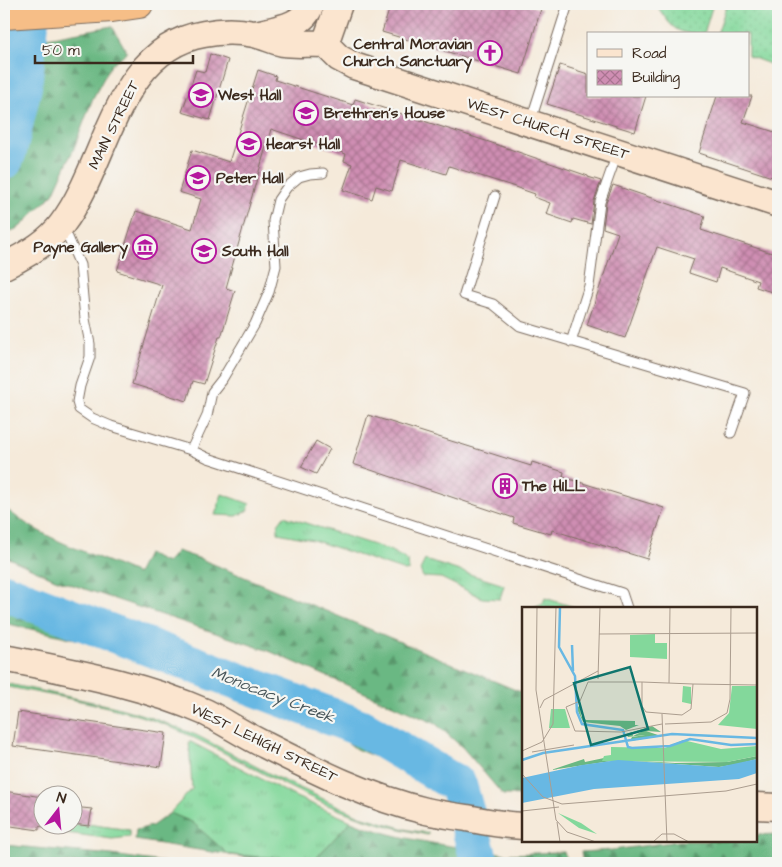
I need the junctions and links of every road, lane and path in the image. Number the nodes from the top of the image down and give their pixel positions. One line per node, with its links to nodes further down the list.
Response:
1 (48, 4): 6 (highway)
2 (139, 4): 6 (highway)
3 (311, 4): 7 (street, MAIN STREET)
4 (339, 4): 8 (street)
5 (568, 4): 9 (lane)
6 (4, 15)
7 (255, 34): 8 (street, MAIN STREET); 14 (street, MAIN STREET)
8 (324, 44): 9 (street, WEST CHURCH STREET)
9 (530, 124): 10 (street, WEST CHURCH STREET)
10 (617, 152): 13 (street, WEST CHURCH STREET); 16 (lane)
11 (323, 173): 18 (lane)
12 (495, 196): 16 (lane)
13 (778, 204)
14 (62, 224): 15 (street, MAIN STREET); 18 (lane)
15 (4, 266)
16 (571, 342): 17 (lane)
17 (731, 433)
18 (191, 450): 19 (lane)
19 (627, 607)
20 (4, 658): 23 (street, WEST LEHIGH STREET)
21 (757, 806): 22 (street)
22 (778, 807)
23 (514, 826)

